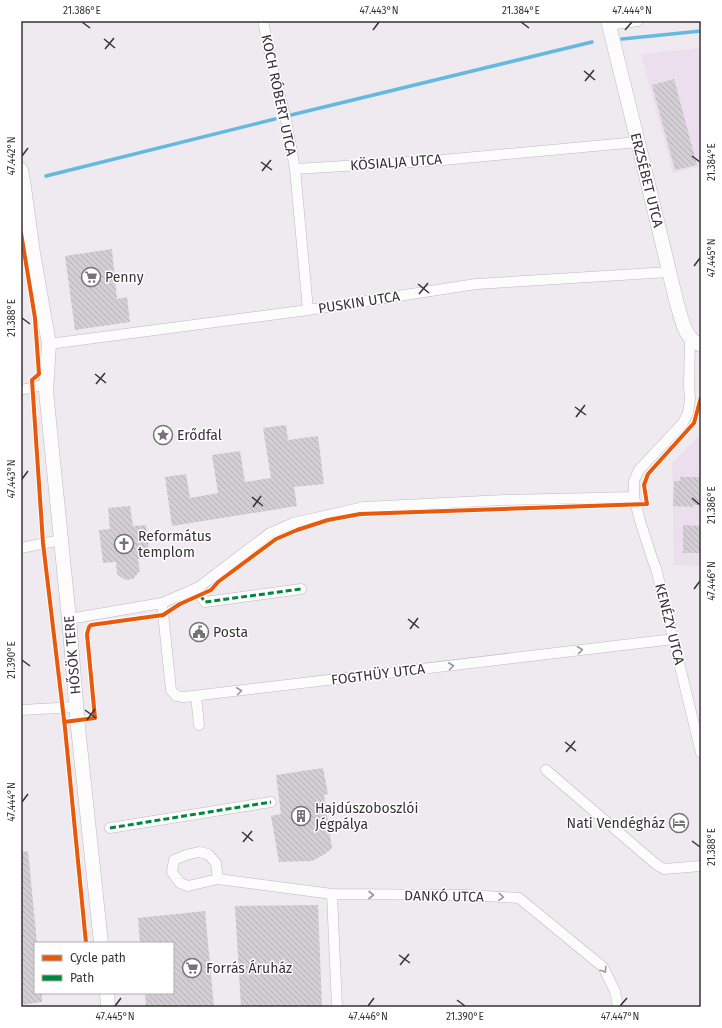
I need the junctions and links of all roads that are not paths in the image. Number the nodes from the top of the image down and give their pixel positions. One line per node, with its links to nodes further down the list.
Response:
1 (263, 21): 5 (street, KOCH RÓBERT UTCA)
2 (638, 21): 3 (street)
3 (608, 23): 4 (street, ERZSÉBET UTCA)
4 (638, 142): 5 (street, KÖSIALJA UTCA); 7 (street, ERZSÉBET UTCA)
5 (295, 168): 8 (street)
6 (21, 170): 10 (street, HŐSÖK TERE)
7 (669, 272): 8 (street, PUSKIN UTCA); 9 (street, ERZSÉBET UTCA)
8 (308, 310): 10 (street, PUSKIN UTCA)
9 (695, 341): 13 (street, KENÉZY UTCA)
10 (49, 344): 11 (street, HŐSÖK TERE)
11 (47, 387): 12 (street); 14 (street, HŐSÖK TERE)
12 (21, 390)
13 (634, 497): 18 (street); 20 (street, KENÉZY UTCA)
14 (60, 540): 15 (street); 19 (street, HŐSÖK TERE)
15 (21, 548)
16 (301, 589): 17 (street)
17 (200, 595)
18 (162, 603): 19 (street); 21 (street, FOGTHÜY UTCA)
19 (69, 619): 22 (street, HŐSÖK TERE)
20 (674, 639): 21 (street, FOGTHÜY UTCA, one-way to 20); 25 (street, KENÉZY UTCA)
21 (198, 696): 24 (street)
22 (76, 707): 23 (street); 32 (street, HŐSÖK TERE)
23 (21, 710)
24 (199, 725)
25 (701, 752)
26 (546, 770): 29 (street)
27 (271, 802): 28 (street)
28 (110, 828)
29 (701, 866)
30 (218, 879): 30 (street, DANKÓ UTCA); 31 (street, DANKÓ UTCA)
31 (332, 894): 35 (street); 36 (street, DANKÓ UTCA, one-way to 36)
32 (101, 942)
33 (107, 994): 34 (street)
34 (108, 1007)
35 (337, 1007)
36 (618, 1007)

